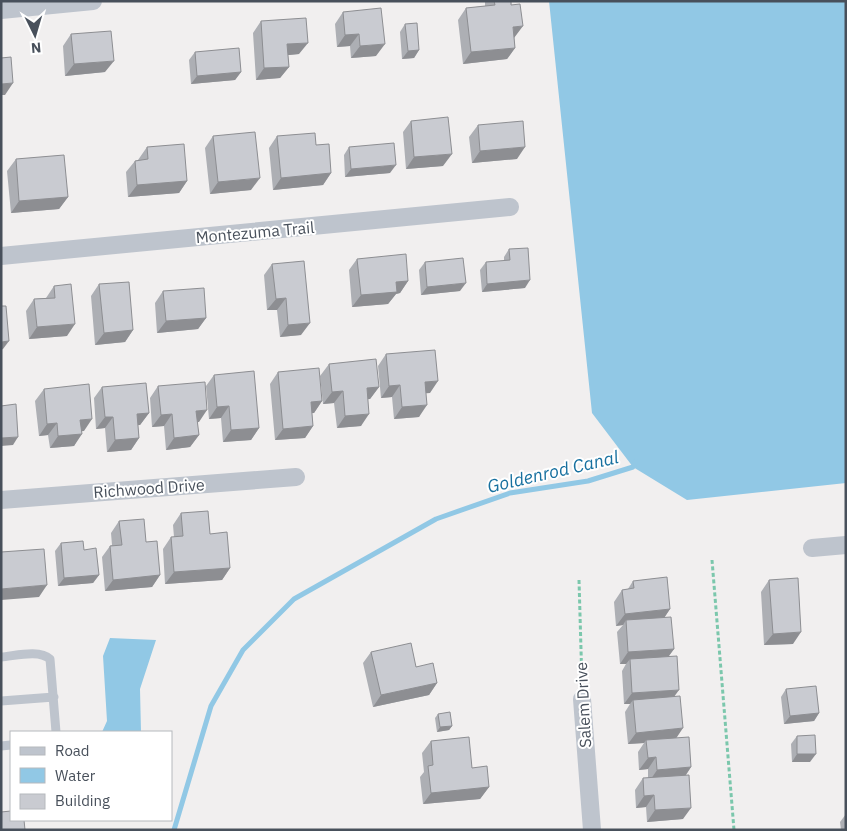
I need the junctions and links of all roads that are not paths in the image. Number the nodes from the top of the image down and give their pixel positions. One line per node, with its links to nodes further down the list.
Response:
1 (93, 1): 2 (street)
2 (1, 10)
3 (510, 207): 4 (street, Montezuma Trail)
4 (1, 256)
5 (296, 477): 6 (street, Richwood Drive)
6 (1, 500)
7 (846, 545): 8 (street)
8 (812, 548)
9 (1, 657): 10 (lane)
10 (54, 697): 12 (lane); 13 (lane)
11 (582, 699): 14 (street, Salem Drive)
12 (1, 701)
13 (56, 731)
14 (592, 830)

